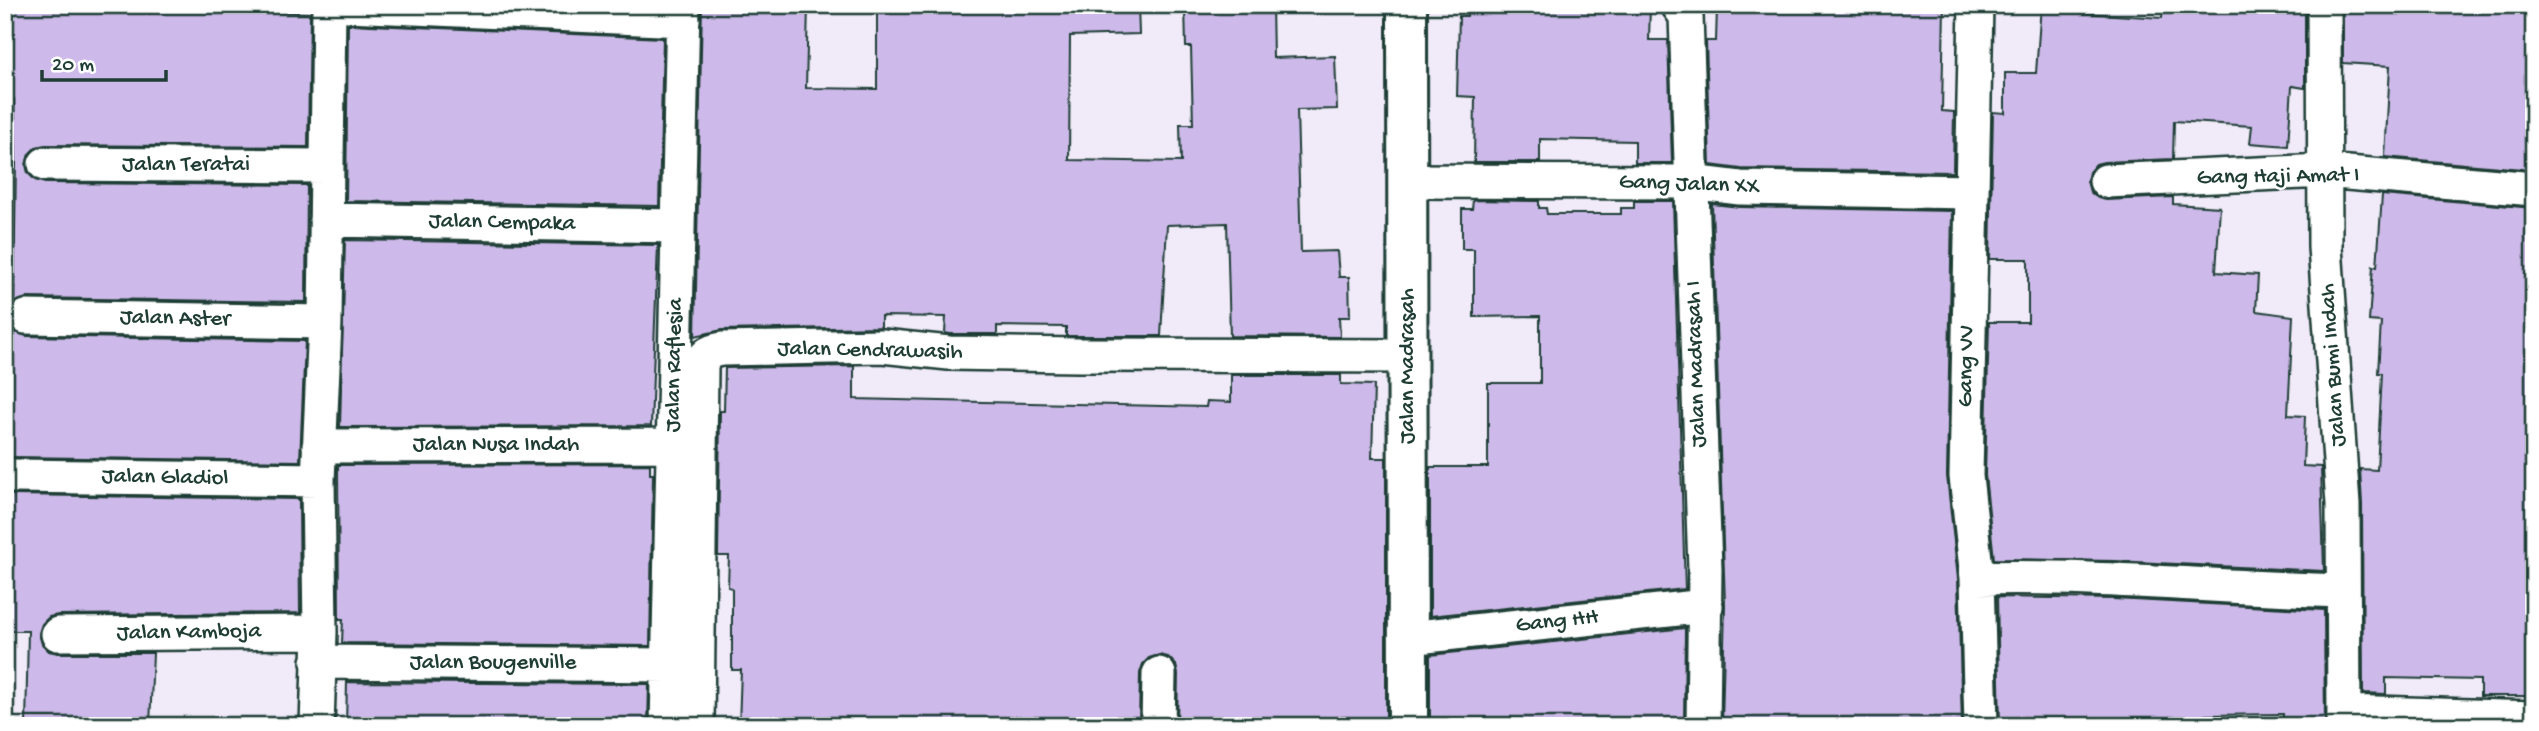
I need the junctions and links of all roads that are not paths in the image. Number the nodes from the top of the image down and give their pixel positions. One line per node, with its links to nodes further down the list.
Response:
1 (329, 5): 9 (street)
2 (348, 5): 7 (street)
3 (1407, 5): 11 (street, Jalan Madrasah)
4 (1678, 5): 13 (street, Jalan Madrasah I)
5 (1976, 5): 15 (street, Gang VV)
6 (2324, 5): 10 (street, Jalan Bumi Indah)
7 (683, 13): 17 (street, Jalan Raflesia)
8 (45, 164): 9 (street, Jalan Teratai)
9 (327, 166): 16 (street)
10 (2324, 171): 12 (street, Gang Haji Amat I); 14 (street, Gang Haji Amat I); 26 (street, Jalan Bumi Indah)
11 (1407, 181): 13 (street, Gang Jalan XX); 20 (street, Jalan Madrasah)
12 (2106, 181)
13 (1691, 183): 15 (street, Gang Jalan XX); 27 (street, Jalan Madrasah I)
14 (2534, 189)
15 (1971, 192): 25 (street, Gang VV)
16 (326, 219): 17 (street, Jalan Cempaka); 19 (street)
17 (678, 226): 21 (street, Jalan Raflesia)
18 (26, 317): 19 (street, Jalan Aster)
19 (325, 322): 22 (street)
20 (1408, 356): 29 (street, Jalan Madrasah); 37 (street, Jalan Cendrawasih)
21 (673, 445): 22 (street, Jalan Nusa Indah); 31 (street, Jalan Raflesia)
22 (319, 446): 24 (street)
23 (13, 476): 24 (street, Jalan Gladiol)
24 (318, 480): 30 (street)
25 (1977, 578): 26 (street); 41 (street, Gang VV)
26 (2343, 591): 34 (street, Jalan Bumi Indah)
27 (1706, 606): 29 (street, Gang HH); 40 (street, Jalan Madrasah I)
28 (58, 634): 30 (street, Jalan Kamboja)
29 (1408, 638): 39 (street, Jalan Madrasah)
30 (319, 647): 31 (street, Jalan Bougenville); 35 (street)
31 (668, 665): 36 (street, Jalan Raflesia)
32 (1159, 674): 38 (street)
33 (2534, 718): 34 (street)
34 (2344, 719)
35 (317, 726)
36 (667, 726)
37 (697, 726)
38 (1158, 726)
39 (1408, 726)
40 (1703, 726)
41 (1981, 726)

